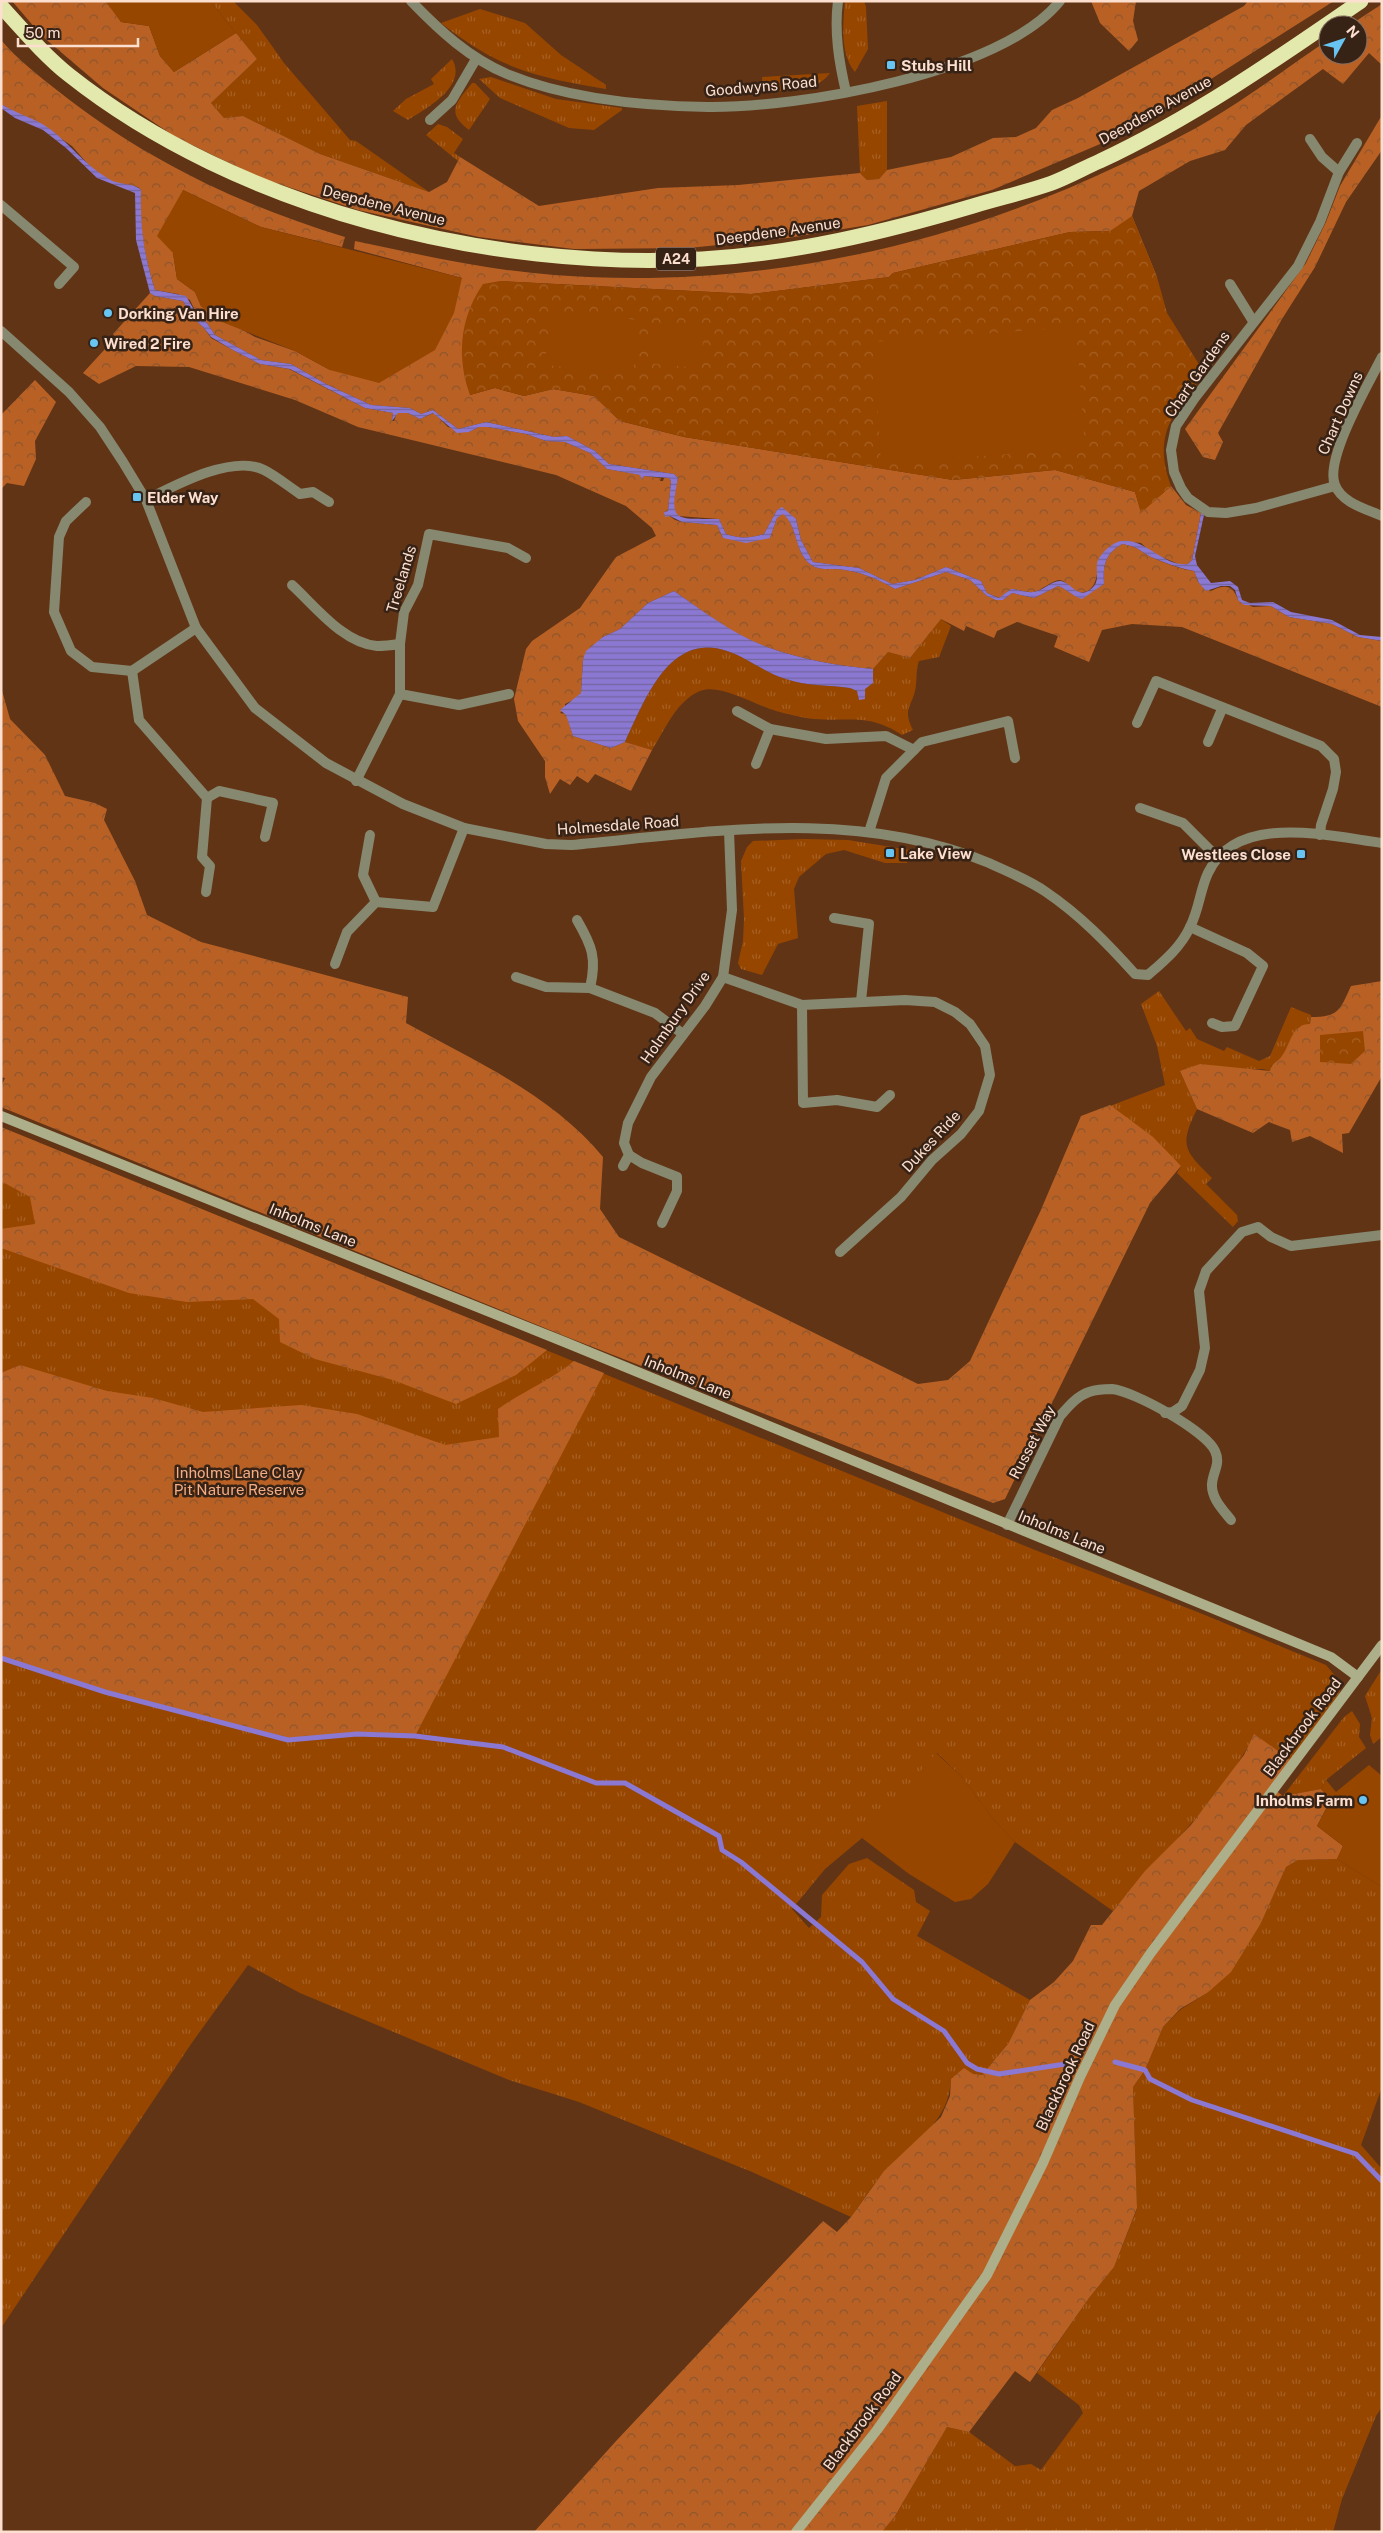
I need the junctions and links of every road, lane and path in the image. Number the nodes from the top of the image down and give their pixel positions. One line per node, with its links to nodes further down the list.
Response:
1 (411, 1): 6 (street, Goodwyns Road)
2 (838, 1): 7 (street)
3 (1060, 1): 7 (street, Goodwyns Road)
4 (1361, 1): 5 (highway, Deepdene Avenue / A24)
5 (1, 6)
6 (476, 59): 7 (street, Goodwyns Road); 8 (street)
7 (846, 92)
8 (430, 120)
9 (1310, 139): 11 (street)
10 (1357, 143): 11 (street, Chart Gardens)
11 (1339, 172): 15 (street, Chart Gardens)
12 (1, 205): 13 (street)
13 (59, 284)
14 (1230, 284): 15 (street)
15 (1253, 322): 18 (street, Chart Gardens)
16 (1, 331): 19 (street, Holmesdale Road)
17 (1382, 357): 18 (street, Chart Downs)
18 (1335, 486): 22 (street)
19 (146, 500): 21 (street); 25 (street, Holmesdale Road)
20 (86, 502): 27 (street)
21 (329, 502)
22 (1382, 516)
23 (526, 558): 26 (street, Treelands)
24 (292, 585): 26 (street)
25 (196, 628): 27 (street); 38 (street, Holmesdale Road)
26 (400, 644): 28 (street, Treelands)
27 (132, 671): 39 (street)
28 (400, 694): 29 (street); 38 (street, Treelands)
29 (509, 694)
30 (1222, 709): 32 (street); 34 (street); 45 (street)
31 (737, 711): 33 (street)
32 (1138, 723)
33 (770, 730): 35 (street); 37 (street)
34 (1208, 742)
35 (914, 750): 36 (street); 43 (street)
36 (1015, 758)
37 (756, 764)
38 (356, 780): 41 (street, Holmesdale Road)
39 (207, 798): 46 (street); 49 (street)
40 (1140, 808): 48 (street)
41 (464, 828): 42 (street, Holmesdale Road); 50 (street)
42 (729, 831): 43 (street, Holmesdale Road); 56 (street, Holmbury Drive)
43 (869, 832): 53 (street, Holmesdale Road)
44 (370, 835): 50 (street)
45 (1320, 835): 47 (street); 48 (street)
46 (265, 837)
47 (1382, 843)
48 (1217, 857): 53 (street)
49 (206, 892)
50 (376, 902): 54 (street)
51 (834, 918): 58 (street)
52 (577, 920): 57 (street)
53 (1190, 927): 60 (street)
54 (335, 964)
55 (516, 977): 57 (street)
56 (723, 978): 59 (street, Dukes Ride); 61 (street, Holmbury Drive)
57 (590, 988): 61 (street)
58 (861, 1001): 59 (street, Dukes Ride); 68 (street, Dukes Ride)
59 (802, 1005): 62 (street)
60 (1212, 1023)
61 (683, 1034): 64 (street, Holmbury Drive)
62 (890, 1095)
63 (1, 1116): 71 (street, Inholms Lane)
64 (629, 1155): 65 (street); 66 (street)
65 (623, 1166)
66 (662, 1223)
67 (1382, 1235): 69 (street)
68 (840, 1252)
69 (1165, 1413): 70 (street, Russet Way); 71 (street, Russet Way)
70 (1231, 1520)
71 (1007, 1525): 73 (street, Inholms Lane)
72 (1382, 1645): 73 (street, Blackbrook Road)
73 (1358, 1677): 74 (street, Blackbrook Road)
74 (796, 2532)

